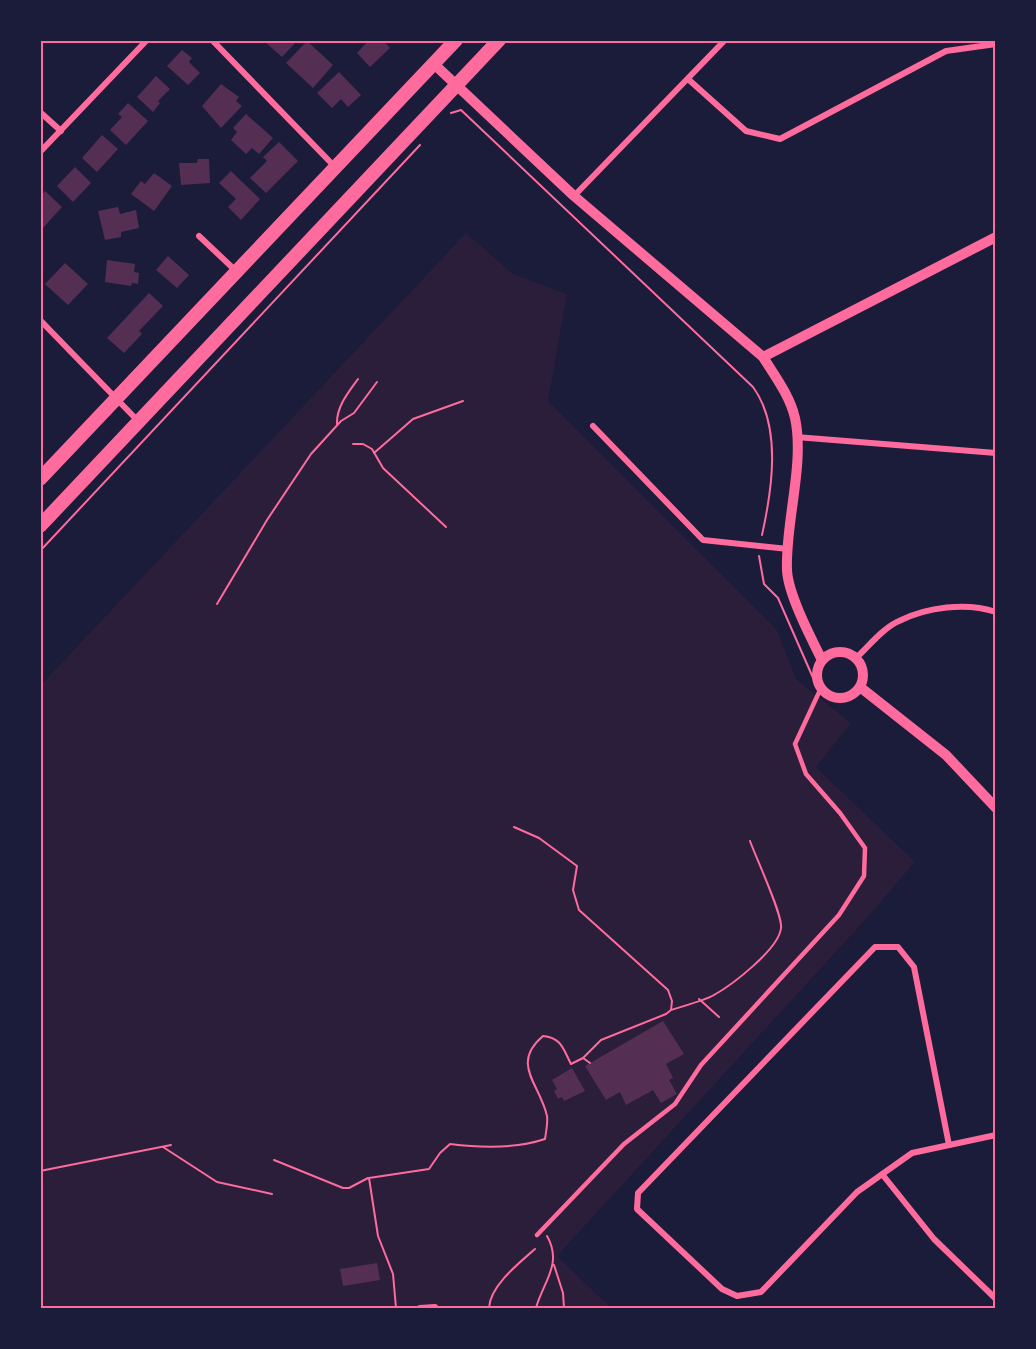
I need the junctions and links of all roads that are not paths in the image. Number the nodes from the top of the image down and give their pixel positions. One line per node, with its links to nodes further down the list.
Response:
1 (147, 40): 11 (street)
2 (212, 40): 13 (street)
3 (456, 40): 7 (main road)
4 (500, 40): 9 (main road)
5 (725, 40): 8 (street)
6 (996, 44): 8 (street)
7 (434, 64): 9 (street); 13 (main road)
8 (688, 79): 14 (street)
9 (457, 85): 14 (street); 21 (main road)
10 (40, 112): 11 (street)
11 (61, 131): 12 (street)
12 (40, 152)
13 (336, 169): 17 (main road)
14 (574, 196): 19 (street)
15 (199, 236): 17 (street)
16 (996, 237): 19 (street)
17 (236, 272): 20 (main road)
18 (40, 320): 20 (street)
19 (763, 357): 23 (street)
20 (116, 399): 21 (street); 25 (main road)
21 (140, 422): 26 (main road)
22 (593, 426): 27 (street)
23 (796, 437): 24 (street); 27 (street)
24 (996, 453)
25 (42, 475)
26 (40, 526)
27 (789, 549): 30 (street)
28 (996, 612): 29 (street)
29 (856, 658): 30 (street); 32 (street)
30 (822, 660): 31 (street)
31 (817, 684): 32 (street); 37 (lane)
32 (860, 687): 33 (street)
33 (996, 808)
34 (996, 1135): 35 (street)
35 (950, 1145): 36 (street); 36 (street)
36 (882, 1174): 38 (street)
37 (537, 1235)
38 (996, 1299)
39 (435, 1307): 40 (street)
40 (420, 1308)

